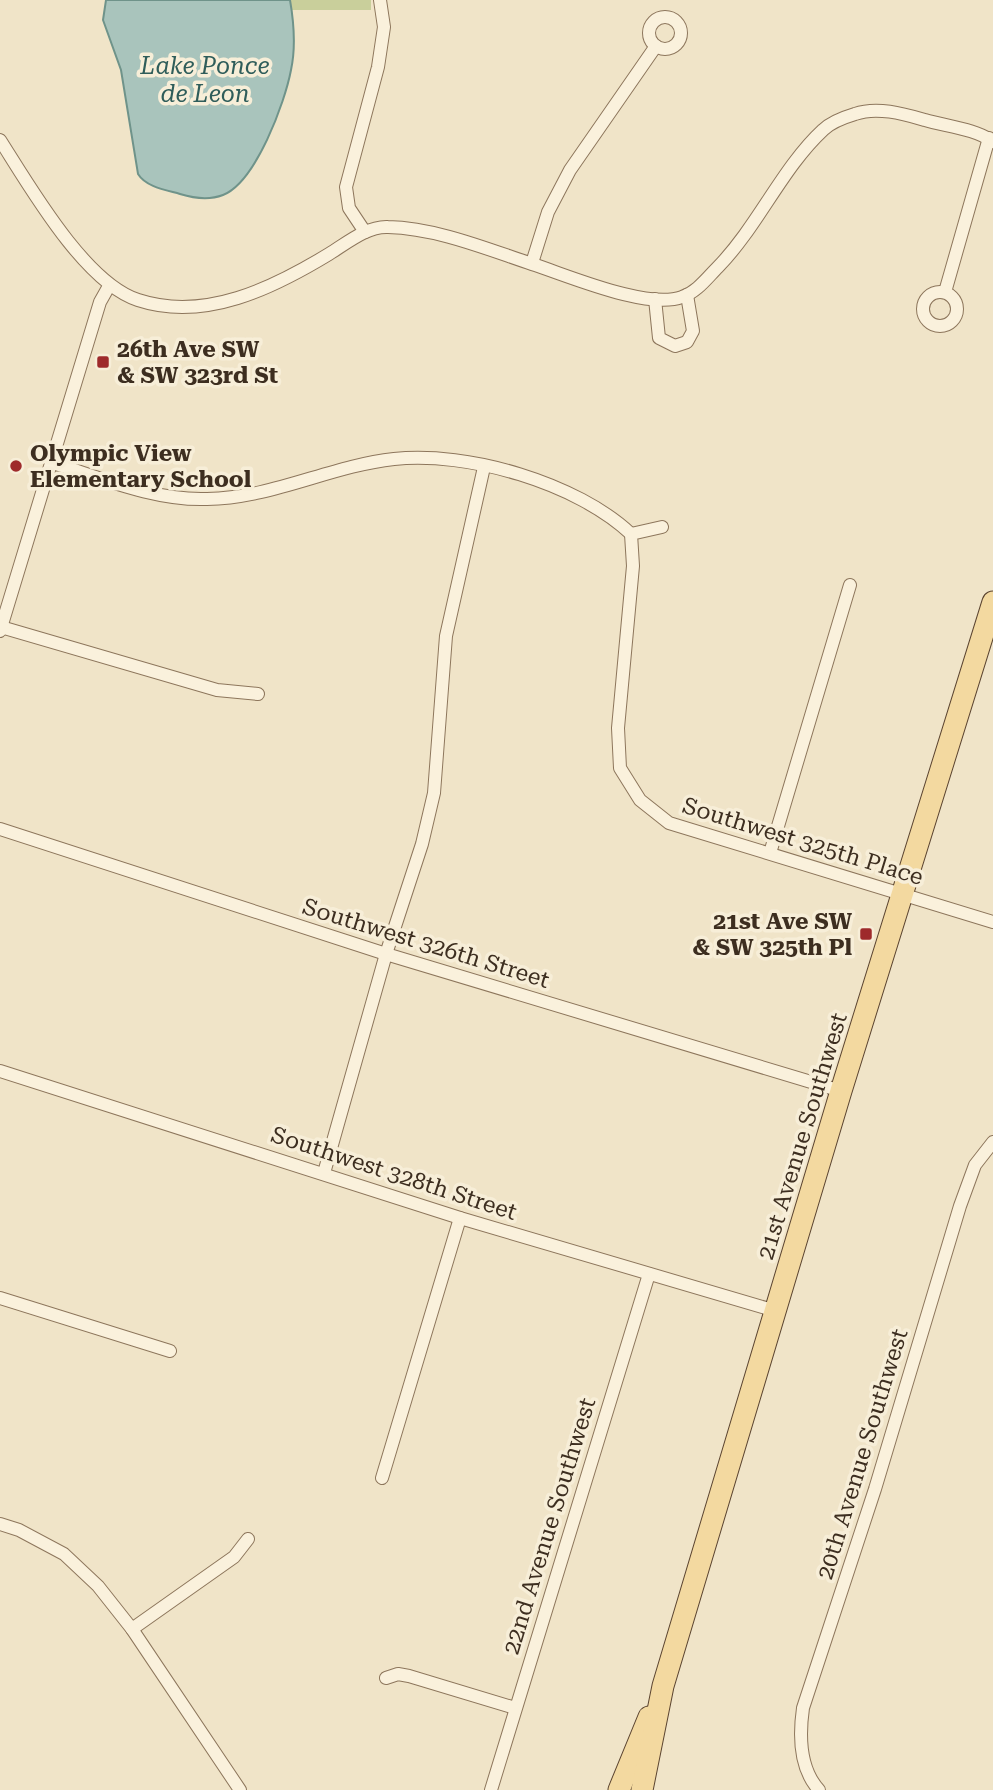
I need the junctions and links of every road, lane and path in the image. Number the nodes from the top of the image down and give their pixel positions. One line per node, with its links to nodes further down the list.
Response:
1 (380, 0): 5 (street)
2 (656, 46): 6 (street)
3 (992, 139): 8 (street); 9 (street)
4 (0, 140): 7 (street)
5 (365, 232): 6 (street); 7 (street)
6 (532, 263): 10 (street)
7 (109, 286): 11 (street)
8 (945, 292)
9 (683, 297): 10 (street); 10 (street)
10 (655, 299)
11 (53, 463): 12 (street); 17 (street)
12 (484, 467): 14 (street); 23 (street)
13 (662, 527): 14 (street)
14 (631, 534): 20 (street, Southwest 325th Place)
15 (850, 585): 20 (street)
16 (993, 602): 21 (main road, 21st Avenue Southwest)
17 (1, 629): 18 (street)
18 (258, 694)
19 (0, 829): 23 (street, Southwest 326th Street)
20 (770, 853): 21 (street, Southwest 325th Place)
21 (904, 895): 22 (street, Southwest 325th Place); 25 (main road, 21st Avenue Southwest)
22 (993, 922)
23 (386, 954): 25 (street, Southwest 326th Street); 27 (street)
24 (0, 1071): 27 (street, Southwest 328th Street)
25 (841, 1090): 31 (main road, 21st Avenue Southwest)
26 (993, 1142): 40 (street, 20th Avenue Southwest)
27 (324, 1172): 28 (street, Southwest 328th Street)
28 (460, 1218): 29 (street, Southwest 328th Street); 33 (street)
29 (649, 1274): 31 (street, Southwest 328th Street); 39 (street, 22nd Avenue Southwest)
30 (0, 1298): 32 (street)
31 (776, 1311): 38 (main road, 21st Avenue Southwest)
32 (170, 1351)
33 (382, 1478)
34 (0, 1524): 36 (street)
35 (248, 1539): 36 (street)
36 (132, 1629): 41 (street)
37 (386, 1678): 39 (street)
38 (663, 1686): 43 (main road, 21st Avenue Southwest); 44 (main road, 21st Avenue Southwest)
39 (514, 1708): 42 (street, 22nd Avenue Southwest)
40 (813, 1788)
41 (240, 1790)
42 (491, 1790)
43 (620, 1790)
44 (642, 1790)

